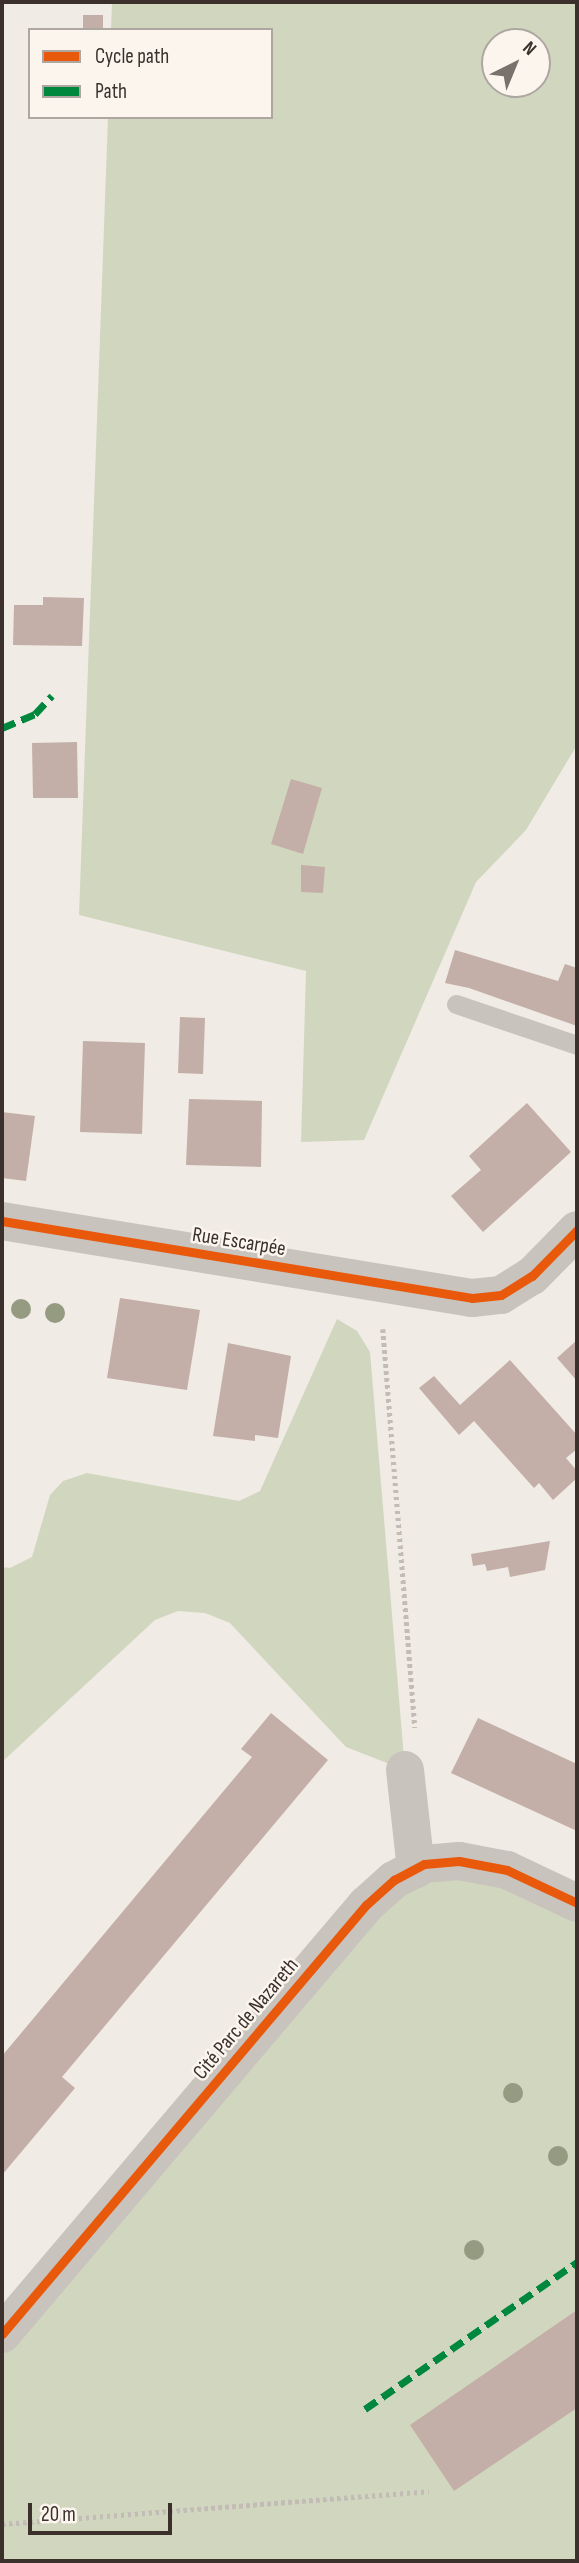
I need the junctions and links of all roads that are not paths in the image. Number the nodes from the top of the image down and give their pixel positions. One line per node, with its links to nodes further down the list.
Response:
1 (456, 1004): 2 (lane)
2 (577, 1045)
3 (2, 1221): 4 (street, Rue Escarpée)
4 (577, 1230)
5 (410, 1752): 6 (street)
6 (416, 1869): 7 (street, Cité Parc de Nazareth); 8 (street, Cité Parc de Nazareth)
7 (577, 1903)
8 (2, 2334)

